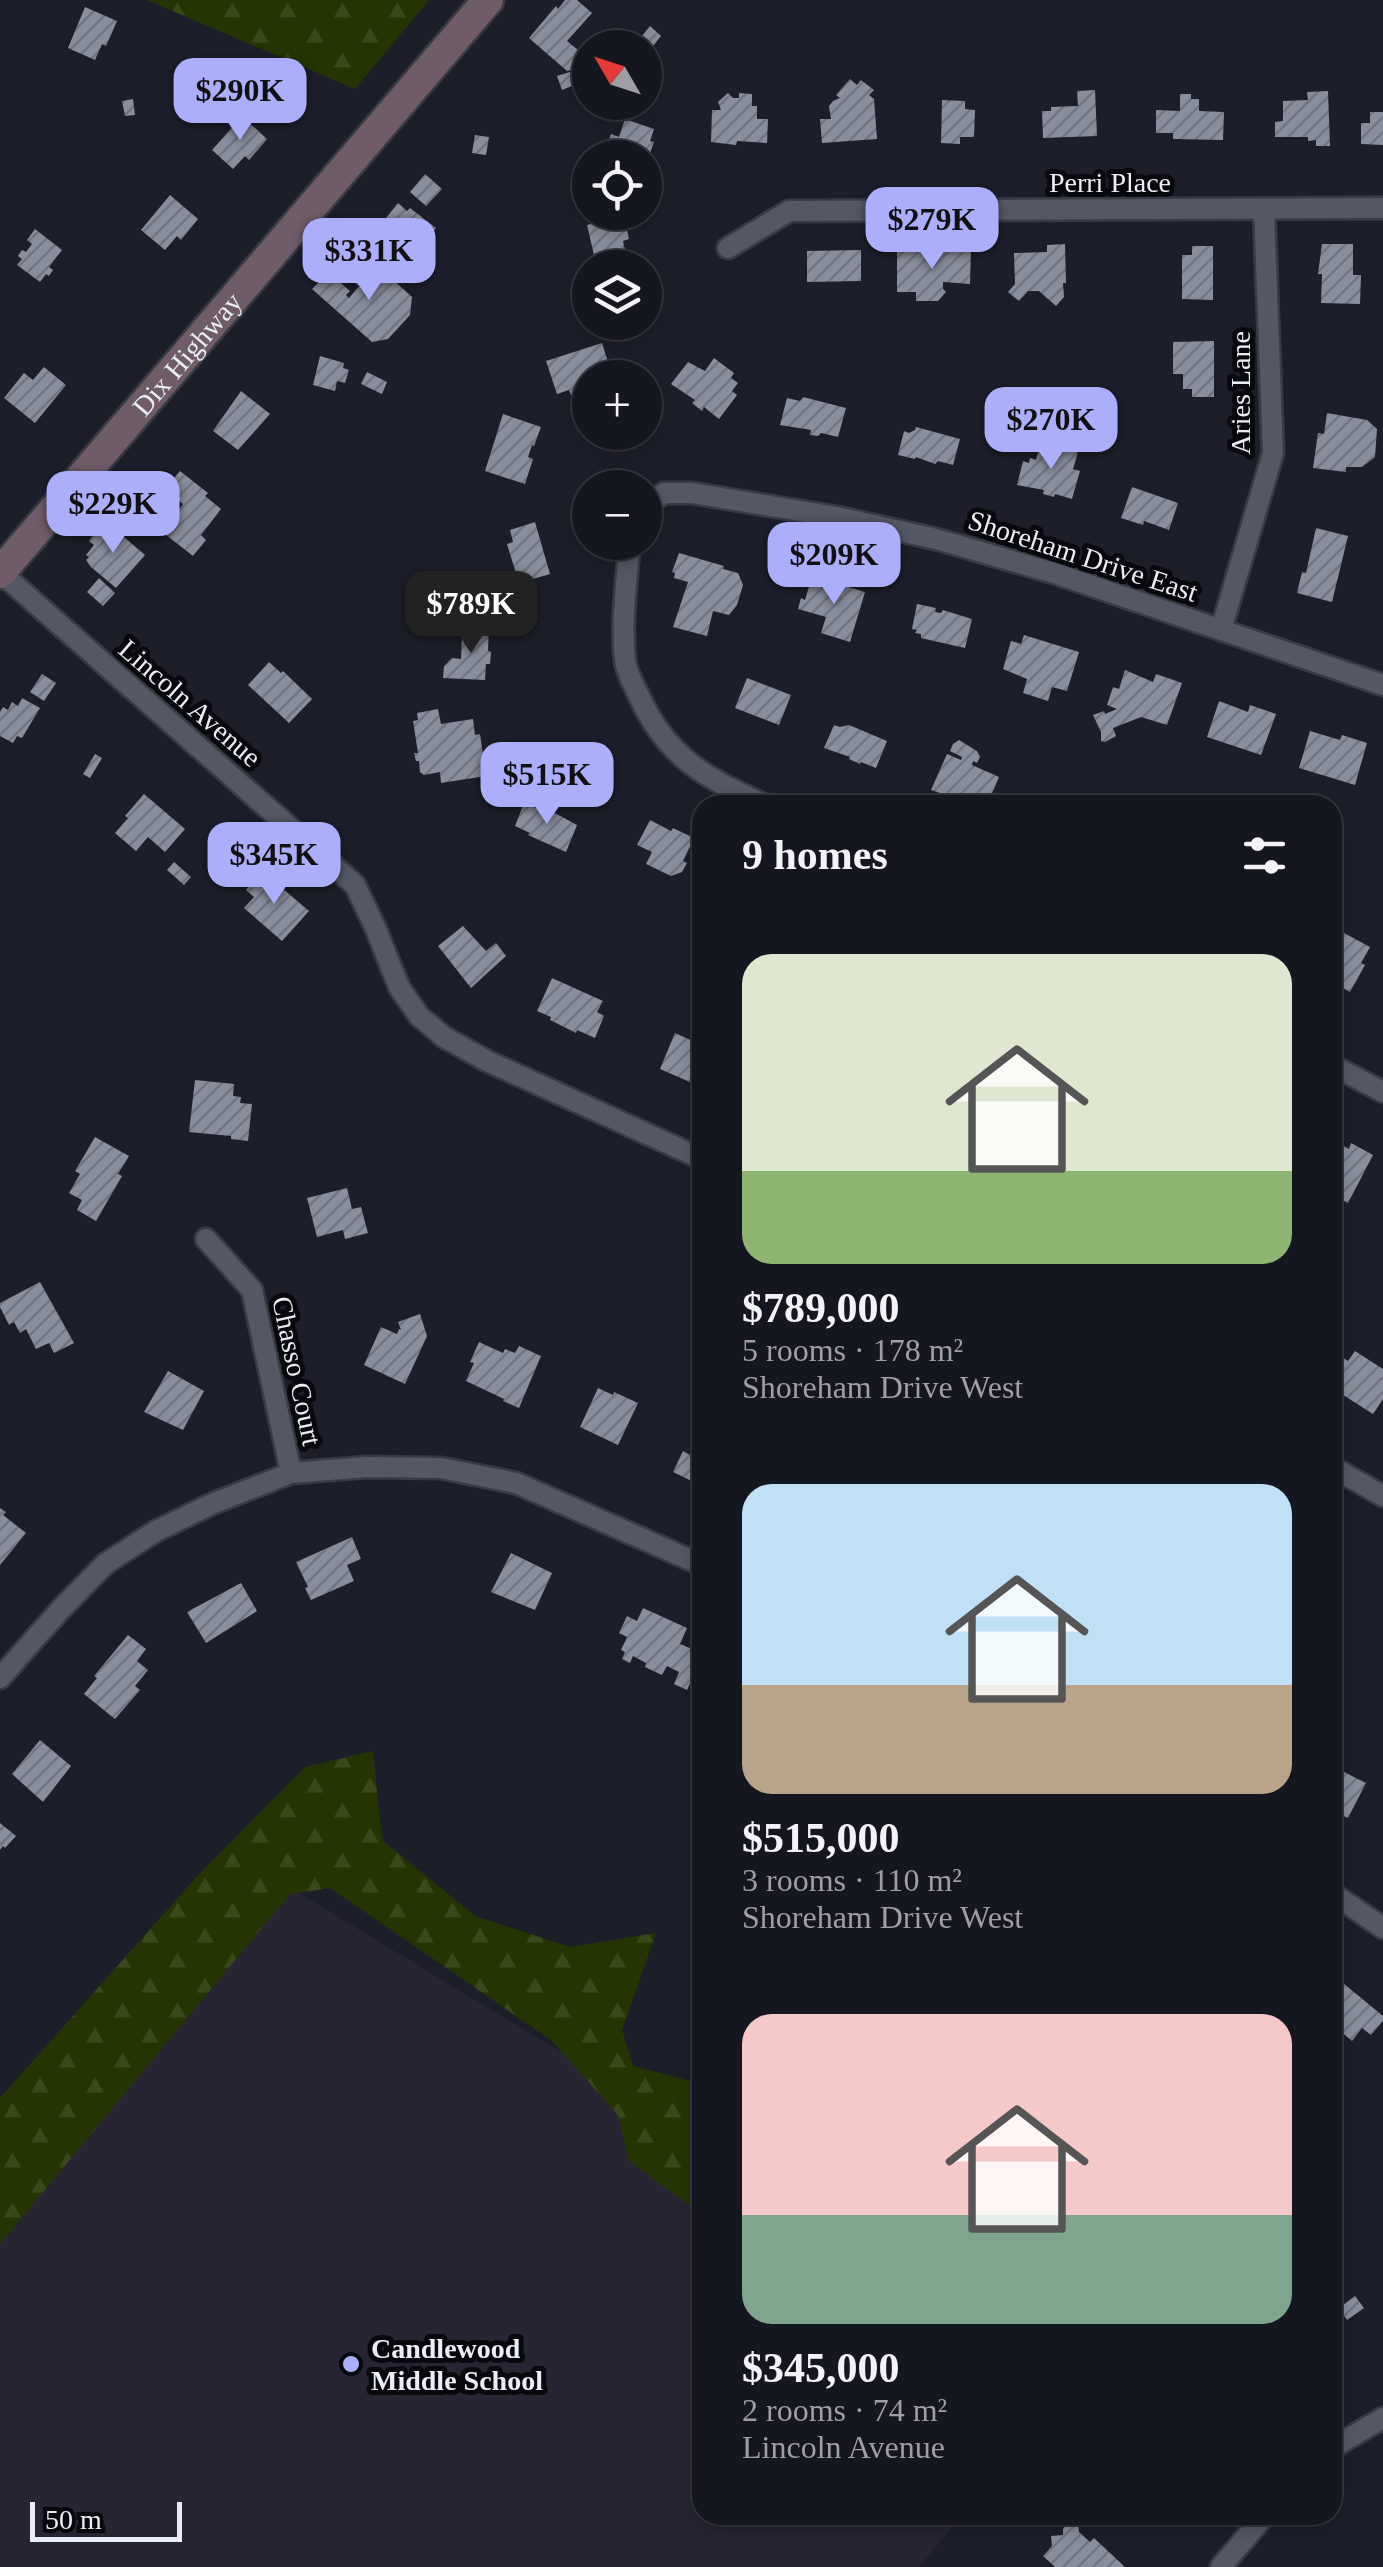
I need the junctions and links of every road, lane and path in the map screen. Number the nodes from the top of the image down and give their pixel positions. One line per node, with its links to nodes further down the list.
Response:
1 (488, 0): 7 (street, Dix Highway)
2 (1383, 208): 3 (street, Perri Place)
3 (1264, 209): 4 (street, Perri Place); 8 (street, Aries Lane)
4 (728, 248)
5 (662, 494): 8 (street, Shoreham Drive East)
6 (628, 560): 10 (street)
7 (0, 572): 13 (street, Lincoln Avenue)
8 (1222, 630): 9 (street, Shoreham Drive East)
9 (1383, 685)
10 (743, 795)
11 (1342, 1070): 12 (street)
12 (1383, 1092)
13 (692, 1154)
14 (206, 1238): 15 (street, Chasso Court)
15 (291, 1473): 18 (street); 19 (street)
16 (1342, 1473): 17 (street)
17 (1383, 1496)
18 (692, 1560)
19 (0, 1678)
20 (1342, 1900): 21 (street)
21 (1383, 1928)
22 (1383, 2418): 23 (street)
23 (1342, 2442)
24 (1256, 2525): 25 (street)
25 (1221, 2567)

